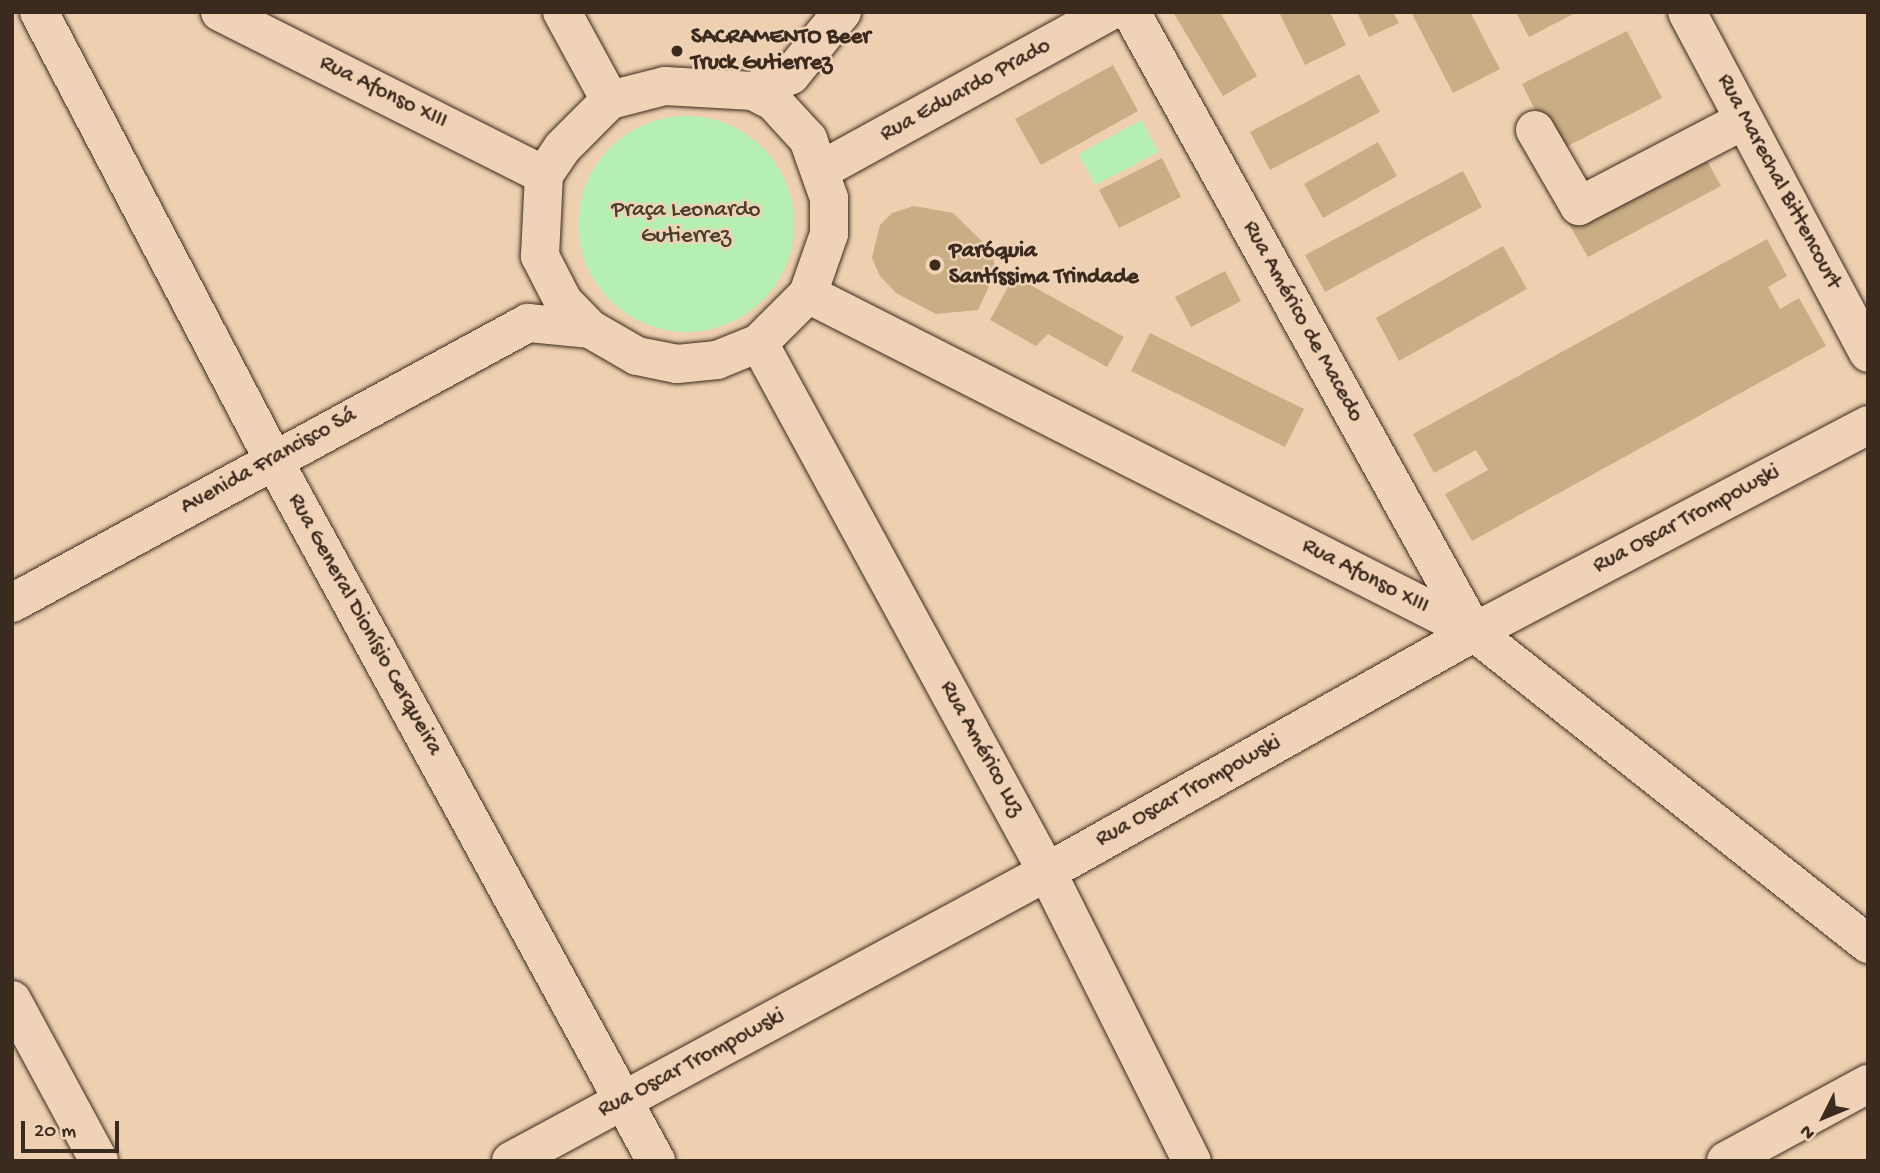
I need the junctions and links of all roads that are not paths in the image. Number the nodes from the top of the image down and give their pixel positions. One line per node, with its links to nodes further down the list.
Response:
1 (39, 12): 23 (street, Rua General Dionísio Cerqueira)
2 (220, 12): 15 (street, Rua Afonso XIII)
3 (562, 12): 10 (street)
4 (842, 12): 8 (street)
5 (1108, 12): 14 (street, Rua Eduardo Prado)
6 (1131, 12): 25 (street, Rua Américo de Macedo)
7 (1687, 12): 12 (street, Rua Marechal Bittencourt)
8 (791, 75): 9 (street); 11 (street)
9 (753, 90): 10 (street); 11 (street)
10 (610, 100): 15 (street)
11 (790, 115): 14 (street)
12 (1744, 120): 13 (street); 21 (street, Rua Marechal Bittencourt)
13 (1535, 130)
14 (823, 169): 17 (street)
15 (544, 175): 16 (street)
16 (540, 256): 18 (street); 19 (street)
17 (808, 294): 20 (street); 25 (street, Rua Afonso XIII)
18 (528, 323): 19 (street); 23 (street, Avenida Francisco Sá)
19 (590, 329): 20 (street)
20 (759, 344): 26 (street, Rua Américo Luz)
21 (1868, 352)
22 (1868, 425): 25 (street, Rua Oscar Trompowski)
23 (273, 458): 24 (street, Avenida Francisco Sá); 30 (street, Rua General Dionísio Cerqueira)
24 (12, 603)
25 (1474, 632): 26 (street, Rua Oscar Trompowski); 27 (street, Rua Afonso XIII)
26 (1047, 872): 30 (street, Rua Oscar Trompowski); 34 (street, Rua Américo Luz)
27 (1868, 944)
28 (12, 1000): 31 (street)
29 (1868, 1084): 35 (street)
30 (624, 1101): 32 (street, Rua Oscar Trompowski); 33 (street, Rua General Dionísio Cerqueira)
31 (99, 1161)
32 (511, 1161)
33 (656, 1161)
34 (1192, 1161)
35 (1726, 1161)

